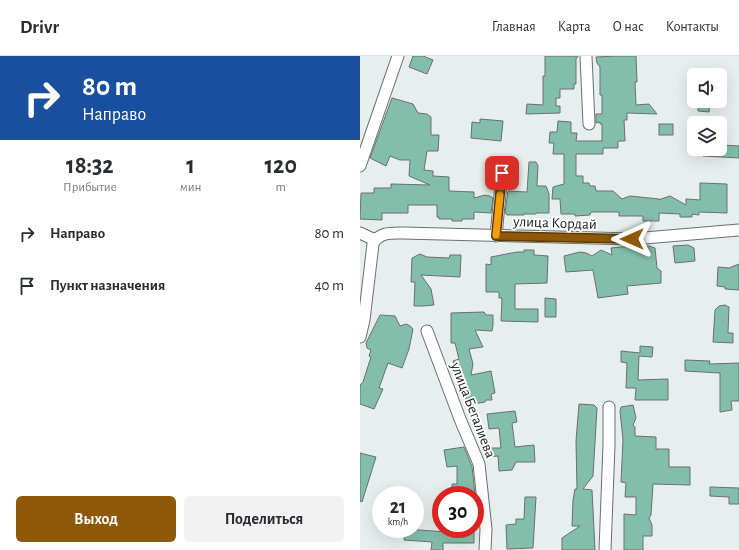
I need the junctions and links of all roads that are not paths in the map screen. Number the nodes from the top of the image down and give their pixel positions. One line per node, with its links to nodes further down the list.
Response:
1 (398, 56): 4 (street)
2 (586, 56): 3 (street)
3 (589, 124)
4 (360, 166)
5 (502, 173): 8 (street)
6 (739, 230): 8 (street, улица Кордай)
7 (360, 233): 9 (street)
8 (496, 236): 9 (street, улица Кордай)
9 (377, 238): 10 (street)
10 (365, 264): 12 (street)
11 (428, 331): 14 (street, улица Бегалиева)
12 (360, 338)
13 (608, 407): 15 (street)
14 (485, 550)
15 (606, 550)

